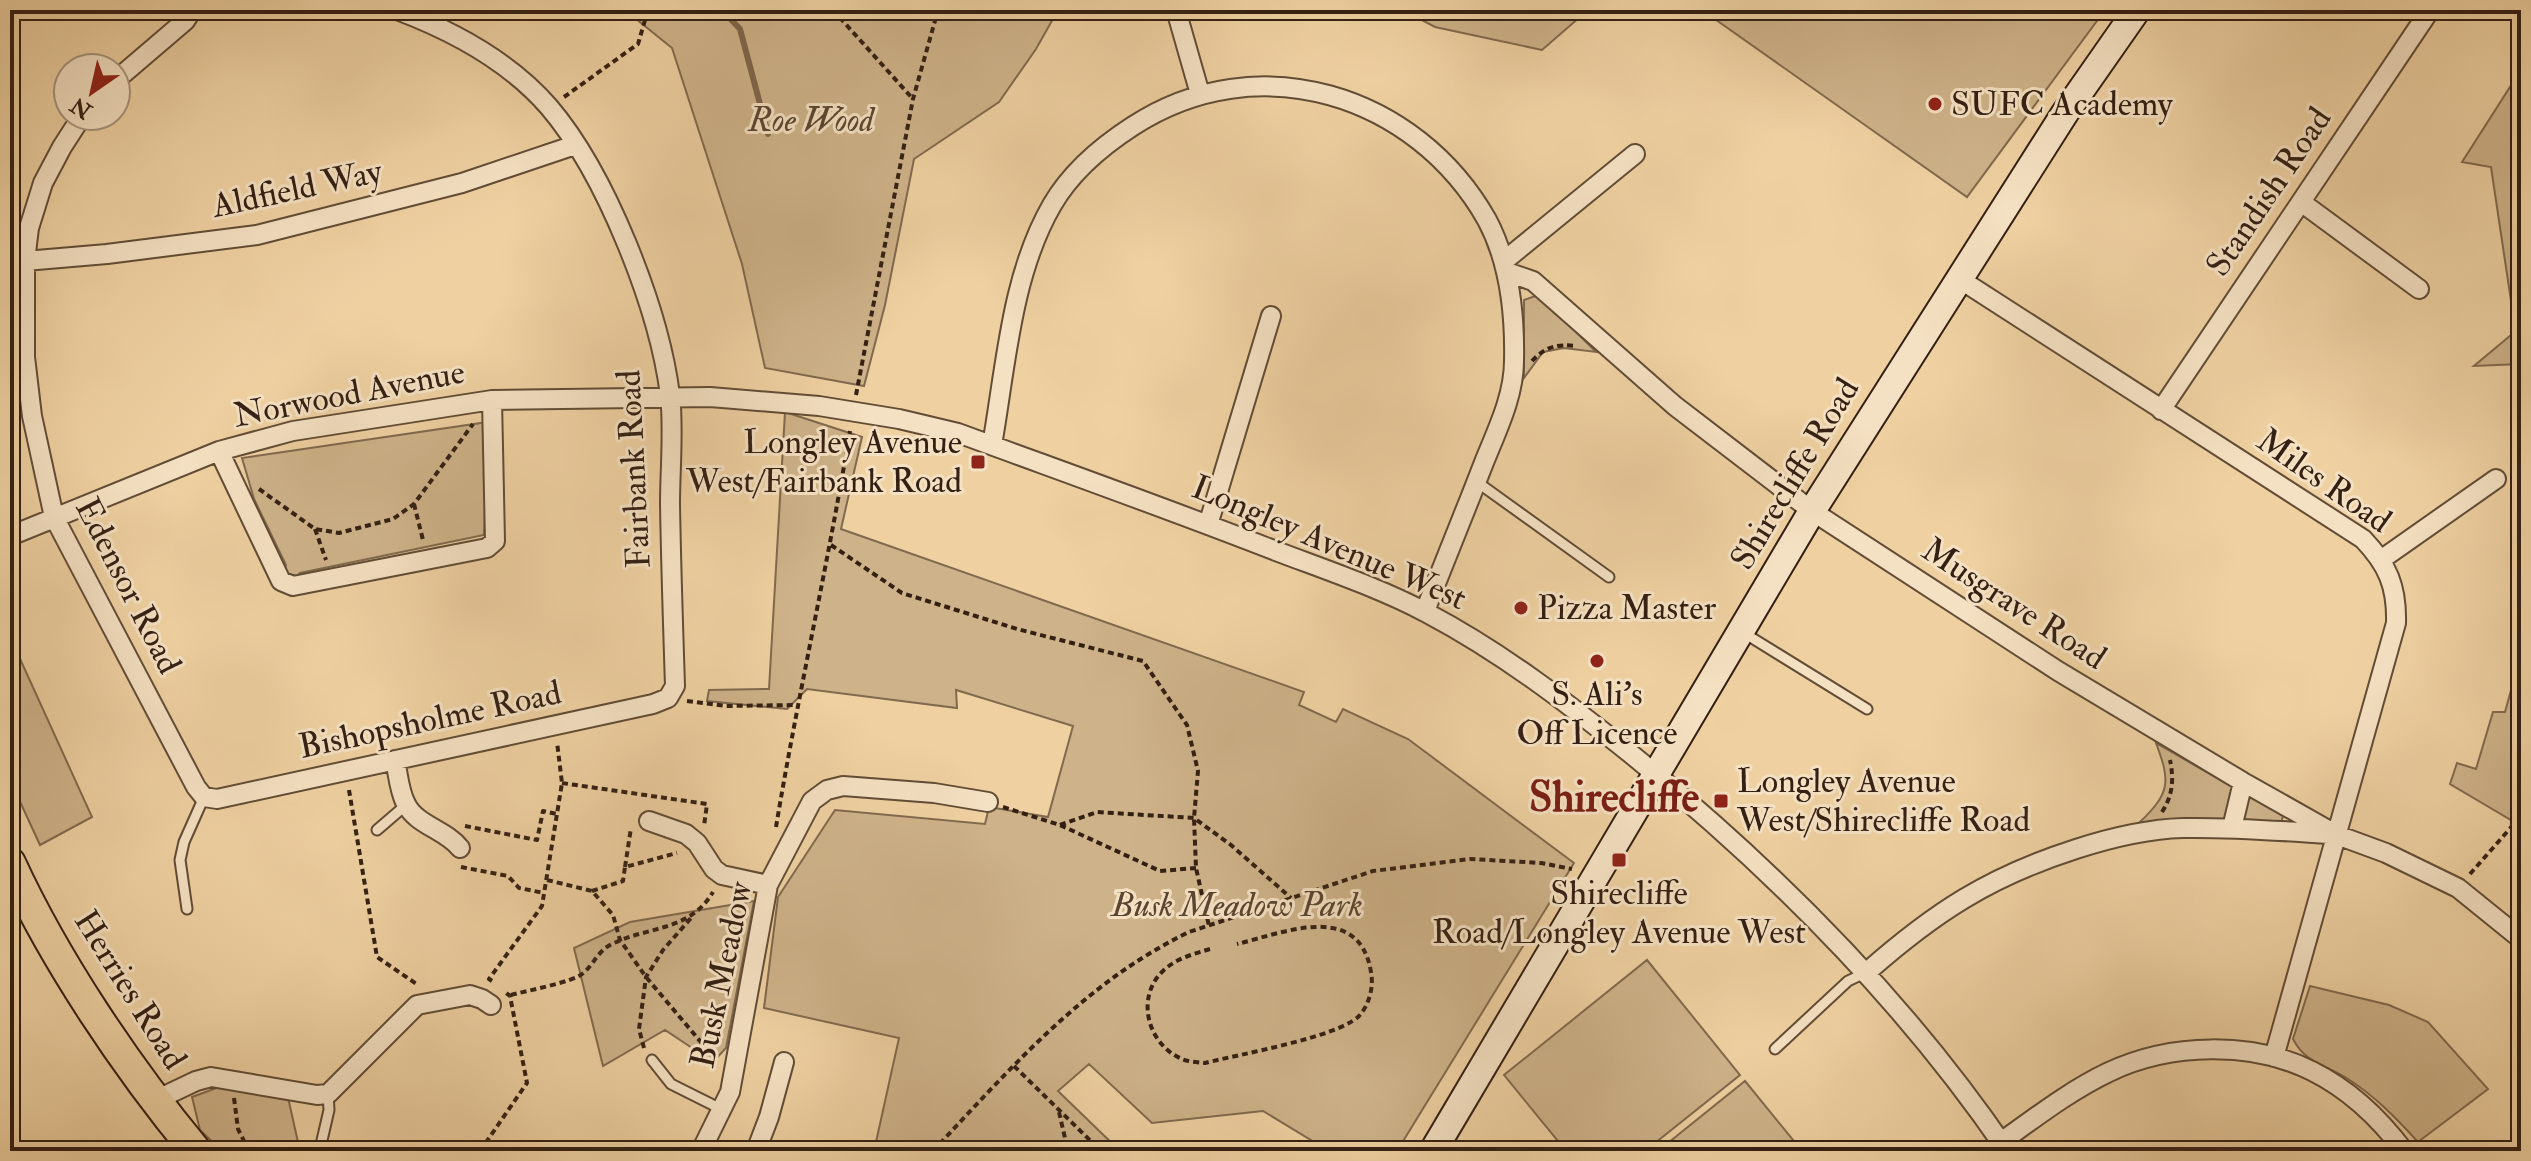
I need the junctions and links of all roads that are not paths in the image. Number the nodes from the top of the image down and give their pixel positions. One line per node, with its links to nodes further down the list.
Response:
1 (192, 10): 6 (street)
2 (397, 10): 9 (street, Fairbank Road)
3 (1176, 10): 7 (street)
4 (2137, 10): 14 (street, Shirecliffe Road)
5 (2430, 10): 11 (street, Standish Road)
6 (132, 66)
7 (1200, 94): 13 (street); 21 (street)
8 (72, 132): 12 (street, Edensor Road)
9 (575, 145): 12 (street, Aldfield Way); 17 (street, Fairbank Road)
10 (1635, 154): 13 (street)
11 (2301, 202): 15 (street); 20 (street, Standish Road)
12 (25, 261): 26 (street, Edensor Road)
13 (1505, 266): 24 (street); 25 (street, Musgrave Road)
14 (1958, 278): 20 (street, Miles Road); 25 (street, Shirecliffe Road)
15 (2419, 289)
16 (1271, 316): 27 (street)
17 (670, 396): 18 (street, Norwood Avenue); 19 (street, Norwood Avenue); 33 (street, Fairbank Road)
18 (492, 400): 22 (street, Norwood Avenue); 22 (street, Norwood Avenue)
19 (766, 402): 21 (street, Longley Avenue West)
20 (2161, 410): 29 (street, Miles Road)
21 (992, 445): 27 (street, Longley Avenue West)
22 (219, 451): 26 (street, Norwood Avenue)
23 (2496, 479): 29 (street)
24 (1477, 482): 30 (lane); 31 (street)
25 (1812, 511): 32 (street, Shirecliffe Road); 37 (street, Musgrave Road)
26 (54, 517): 28 (street, Norwood Avenue); 38 (street, Edensor Road)
27 (1208, 525): 31 (street, Longley Avenue West)
28 (10, 536)
29 (2382, 559): 44 (street, Miles Road)
30 (1609, 577)
31 (1425, 611): 36 (street, Longley Avenue West)
32 (1741, 632): 34 (lane); 36 (street, Shirecliffe Road)
33 (668, 698): 35 (street, Bishopsholme Road)
34 (1867, 709)
35 (395, 760): 38 (street, Bishopsholme Road); 40 (street)
36 (1656, 775): 50 (street, Longley Avenue West); 64 (street, Shirecliffe Road)
37 (2243, 782): 42 (street); 44 (street, Musgrave Road)
38 (204, 797): 48 (lane)
39 (988, 802): 47 (street, Busk Meadow)
40 (406, 805): 43 (lane); 45 (street)
41 (649, 821): 47 (street)
42 (2232, 828): 44 (street); 50 (street)
43 (377, 830)
44 (2337, 835): 49 (street, Musgrave Road); 53 (street, Miles Road)
45 (460, 848)
46 (10, 863): 57 (main road, Herries Road)
47 (768, 885): 58 (street, Busk Meadow)
48 (187, 909)
49 (2521, 939)
50 (1867, 972): 52 (lane); 59 (street, Longley Avenue West)
51 (491, 1005): 56 (street)
52 (1775, 1049)
53 (2274, 1057): 59 (street); 65 (street)
54 (652, 1060): 58 (lane, Busk Meadow)
55 (784, 1062): 63 (street)
56 (328, 1094): 57 (street); 60 (lane)
57 (154, 1101): 61 (main road, Herries Road)
58 (723, 1110): 62 (street, Busk Meadow)
59 (2004, 1146)
60 (320, 1149)
61 (196, 1151)
62 (701, 1151)
63 (756, 1151)
64 (1433, 1151)
65 (2404, 1151)

